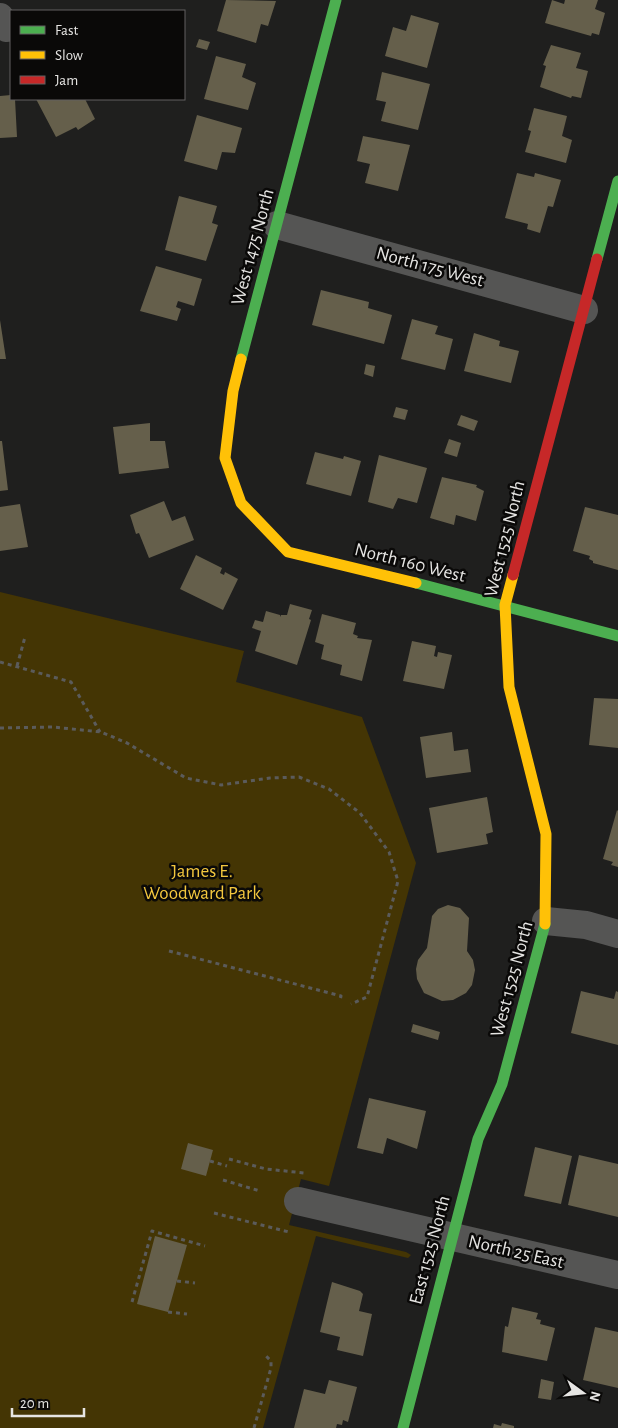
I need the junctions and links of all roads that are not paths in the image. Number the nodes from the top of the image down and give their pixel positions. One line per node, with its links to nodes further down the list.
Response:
1 (336, 0): 3 (street, West 1475 North)
2 (618, 181): 4 (street, West 1525 North)
3 (277, 225): 4 (street, North 175 West); 5 (street, West 1475 North)
4 (584, 310): 6 (street, West 1525 North)
5 (241, 503): 6 (street, North 160 West)
6 (505, 604): 7 (street, North 160 West); 8 (street, West 1525 North)
7 (618, 636)
8 (546, 921): 9 (street); 10 (street, West 1525 North)
9 (618, 934)
10 (502, 1084): 12 (street, East 1525 North)
11 (298, 1202): 12 (street, North 25 East)
12 (451, 1237): 13 (street, North 25 East); 14 (street, East 1525 North)
13 (618, 1275)
14 (403, 1428)

